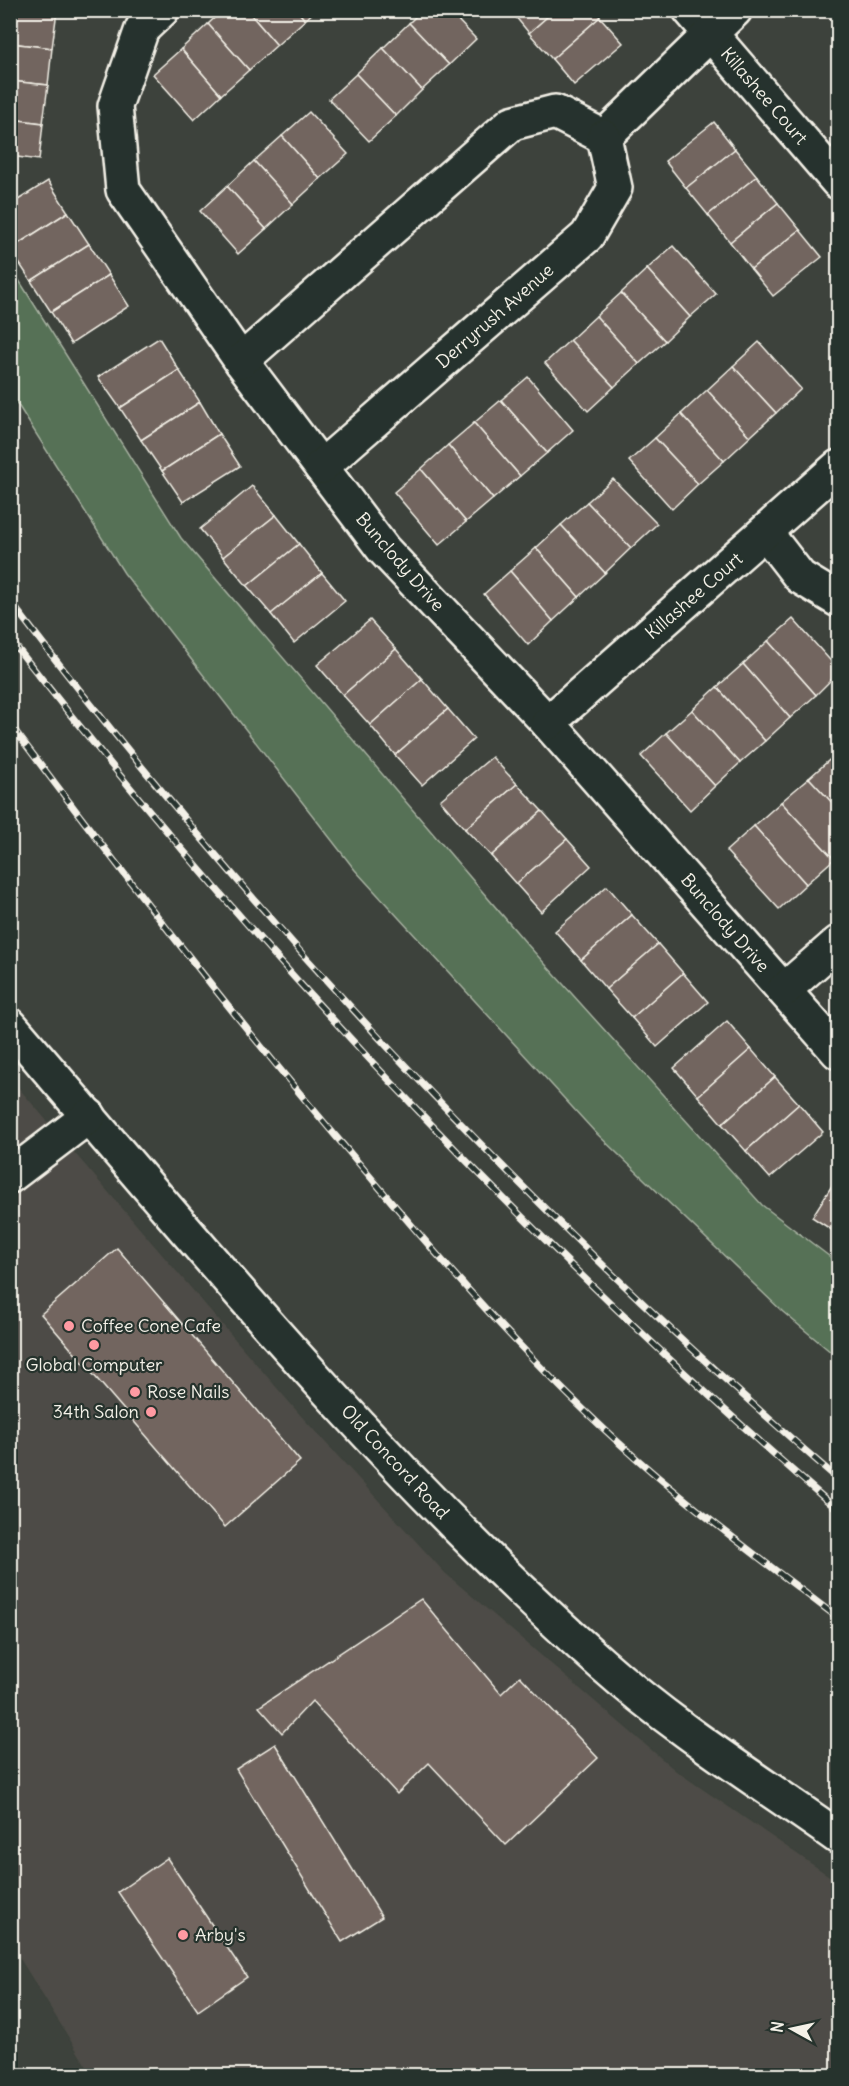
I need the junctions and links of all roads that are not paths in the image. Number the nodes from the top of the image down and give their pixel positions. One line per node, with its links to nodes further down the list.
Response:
1 (162, 10): 7 (street, Bunclody Drive)
2 (690, 10): 4 (street, Killashee Court)
3 (735, 10): 4 (street)
4 (712, 35): 5 (street); 6 (street, Killashee Court)
5 (604, 137): 7 (street); 8 (street, Derryrush Avenue)
6 (838, 182)
7 (241, 360): 8 (street, Bunclody Drive)
8 (321, 467): 12 (street, Bunclody Drive)
9 (838, 467): 10 (street, Killashee Court)
10 (766, 533): 11 (street); 12 (street, Killashee Court)
11 (838, 600)
12 (548, 723): 14 (street, Bunclody Drive)
13 (838, 943): 14 (street)
14 (784, 990): 16 (street, Bunclody Drive)
15 (10, 1024): 17 (street, Old Concord Road)
16 (838, 1052)
17 (89, 1116): 18 (street); 19 (street, Old Concord Road)
18 (10, 1176)
19 (838, 1837)

